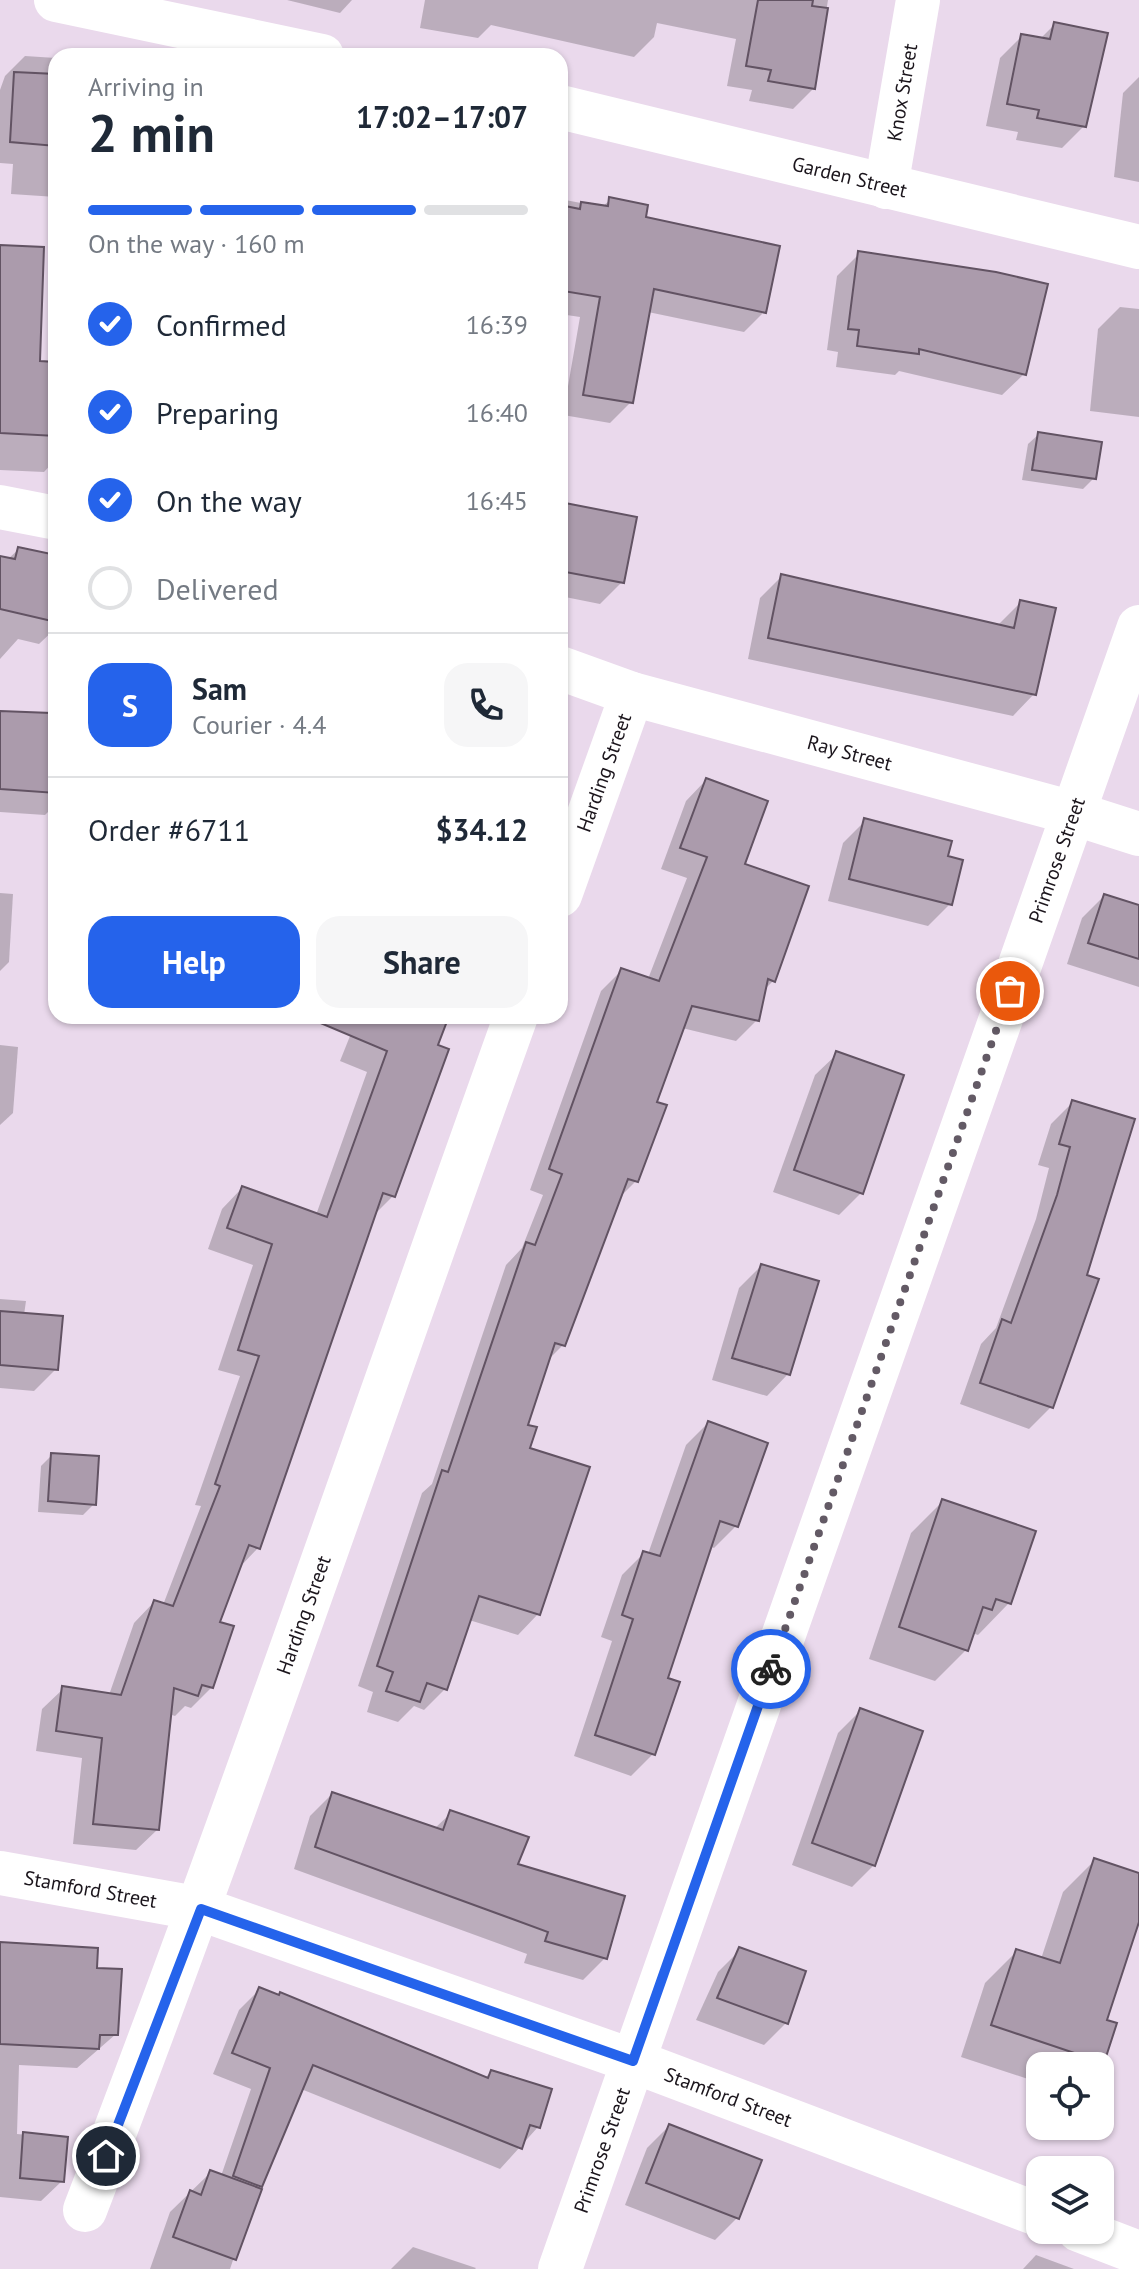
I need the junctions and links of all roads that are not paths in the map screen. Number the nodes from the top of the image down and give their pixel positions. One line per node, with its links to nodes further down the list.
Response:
1 (56, 0): 3 (street)
2 (918, 0): 5 (street, Knox Street)
3 (284, 48)
4 (568, 109): 5 (street, Garden Street)
5 (886, 187): 6 (street, Garden Street)
6 (1139, 247)
7 (0, 507): 8 (street)
8 (48, 516)
9 (1139, 627): 12 (street, Primrose Street)
10 (568, 671): 11 (street, Ray Street)
11 (632, 694): 12 (street, Ray Street); 14 (street, Harding Street)
12 (1073, 813): 13 (street, Ray Street); 18 (street, Primrose Street)
13 (1139, 834)
14 (568, 873)
15 (513, 1024): 17 (street, Harding Street)
16 (0, 1873): 17 (street, Stamford Street)
17 (201, 1909): 18 (street, Stamford Street); 19 (street, Harding Street)
18 (633, 2061): 20 (street, Stamford Street); 23 (street, Primrose Street)
19 (85, 2210)
20 (1026, 2210)
21 (1114, 2243): 22 (street)
22 (1139, 2253)
23 (560, 2269)

